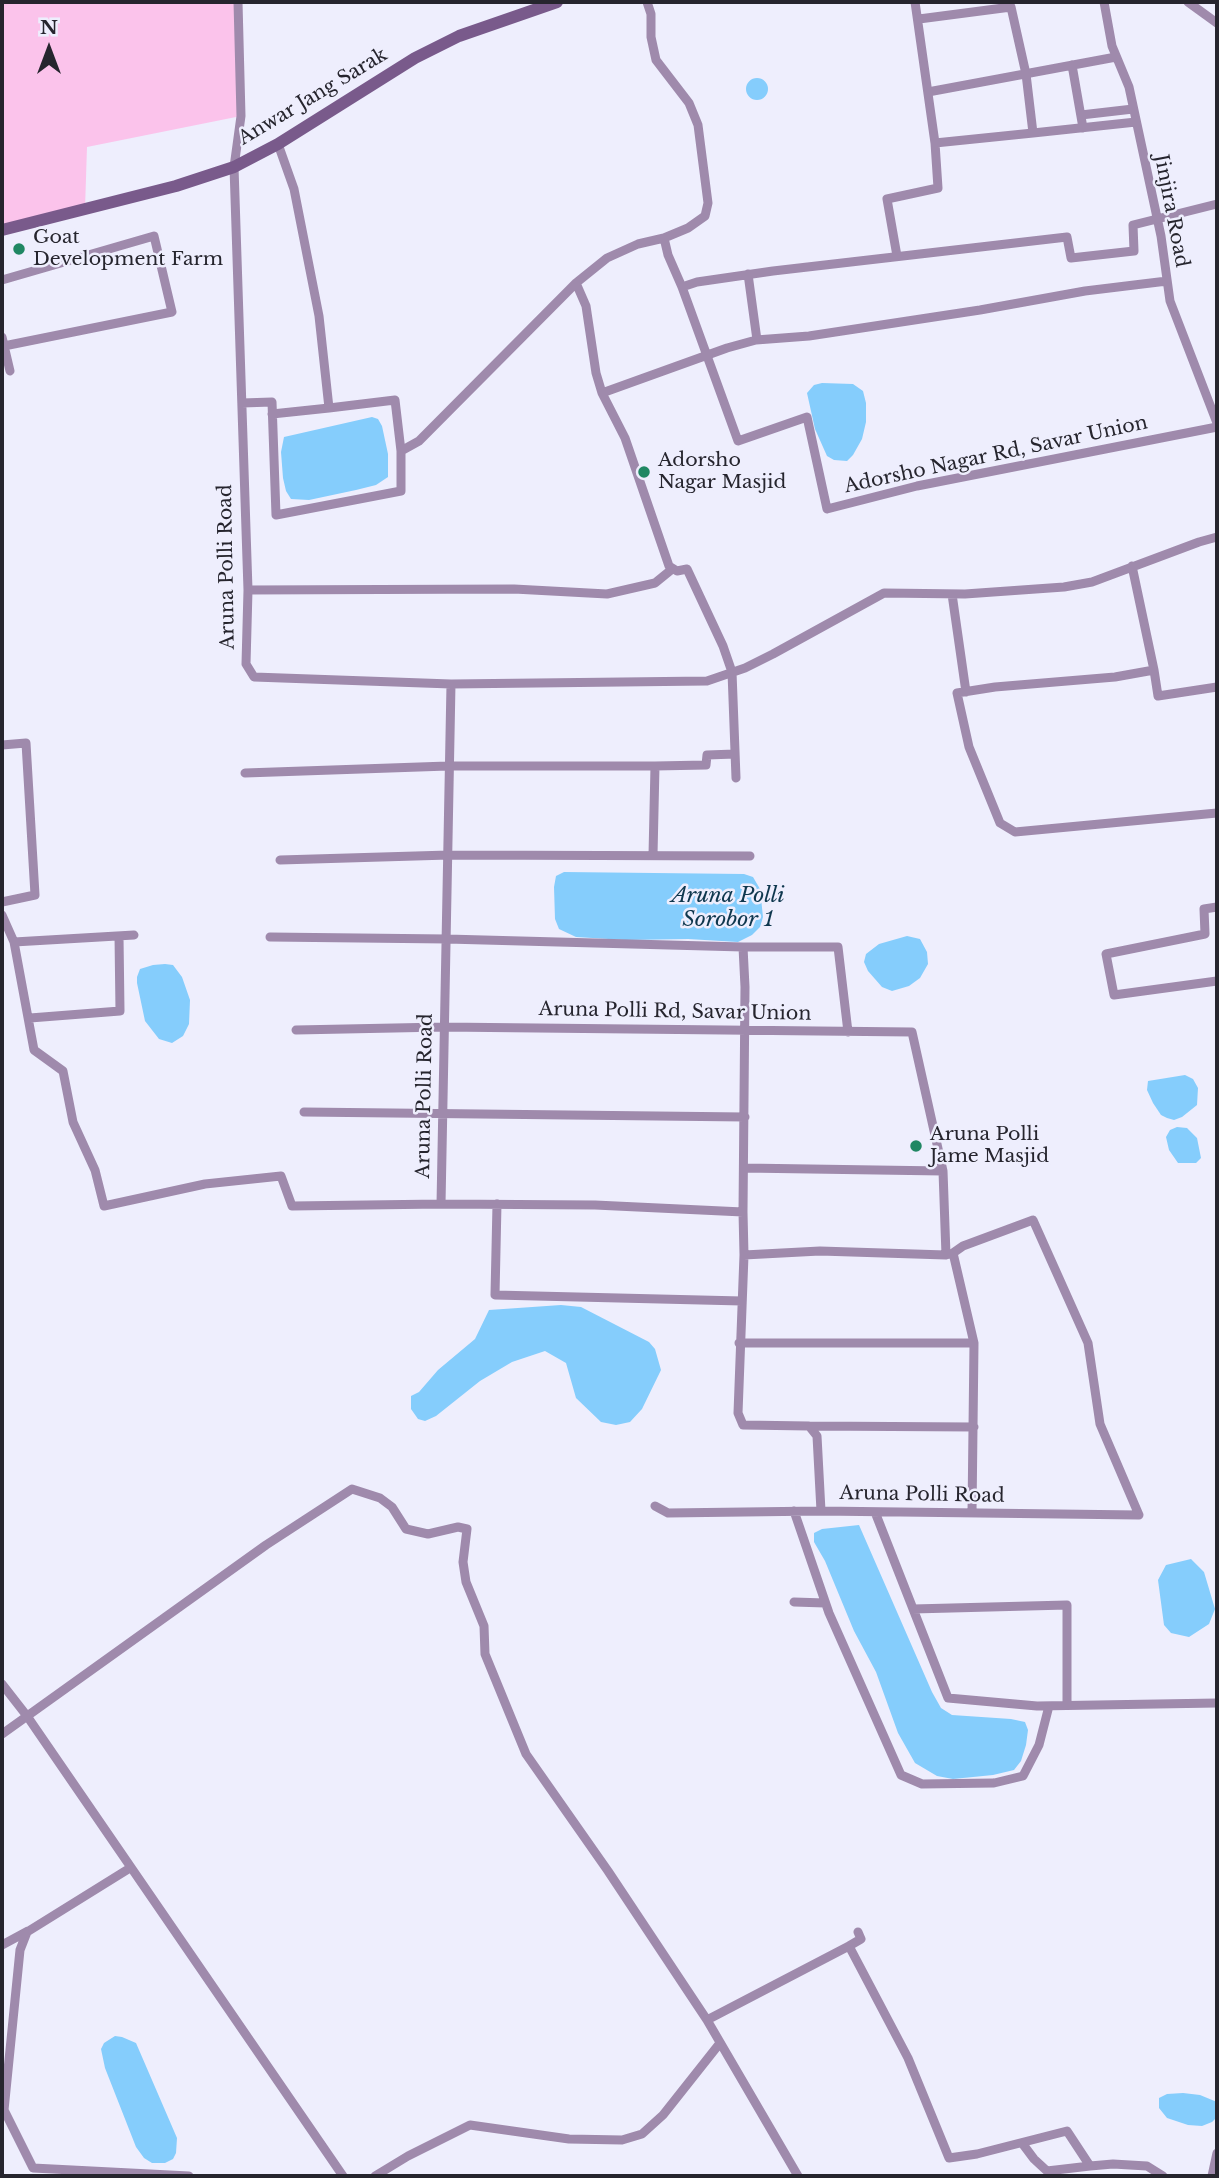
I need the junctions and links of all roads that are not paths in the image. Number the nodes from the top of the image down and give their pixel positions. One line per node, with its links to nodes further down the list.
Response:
1 (238, 2): 20 (street, Aruna Polli Road)
2 (557, 2): 19 (main road, Anwar Jang Sarak)
3 (647, 2): 24 (street)
4 (915, 2): 7 (street)
5 (1104, 2): 9 (street, Jinjira Road)
6 (1188, 2): 8 (street)
7 (919, 19): 11 (street); 12 (street)
8 (1217, 23)
9 (1116, 57): 10 (street); 13 (street, Jinjira Road)
10 (1072, 65): 11 (street); 14 (street)
11 (1026, 74): 12 (street); 17 (street)
12 (928, 92): 18 (street)
13 (1133, 109): 14 (street); 15 (street, Jinjira Road)
14 (1081, 115): 16 (street)
15 (1136, 122): 16 (street); 22 (street, Jinjira Road)
16 (1083, 128): 17 (street)
17 (1033, 133): 18 (street)
18 (935, 143): 25 (street)
19 (278, 144): 20 (main road, Anwar Jang Sarak); 37 (street)
20 (234, 167): 23 (main road, Anwar Jang Sarak); 36 (street, Aruna Polli Road)
21 (1217, 204): 22 (street)
22 (1156, 220): 25 (street); 28 (street, Jinjira Road)
23 (2, 230)
24 (664, 238): 29 (street); 30 (street, Adorsho Nagar Rd, Savar Union)
25 (897, 256): 26 (street)
26 (748, 274): 30 (street); 31 (street)
27 (2, 280): 32 (street)
28 (1167, 281): 31 (street); 39 (street, Jinjira Road)
29 (576, 283): 35 (street); 40 (street)
30 (682, 288): 33 (street, Adorsho Nagar Rd, Savar Union)
31 (757, 340): 33 (street)
32 (3, 342): 34 (street)
33 (708, 356): 35 (street); 39 (street, Adorsho Nagar Rd, Savar Union)
34 (10, 371)
35 (602, 393): 43 (street)
36 (243, 404): 38 (street); 44 (street, Aruna Polli Road)
37 (329, 408): 38 (street); 40 (street)
38 (272, 414): 40 (street)
39 (1217, 425)
40 (401, 450)
41 (1217, 537): 42 (street)
42 (1132, 566): 45 (street); 46 (street)
43 (671, 570): 44 (street); 47 (street)
44 (248, 590): 48 (street, Aruna Polli Road)
45 (952, 594): 47 (street); 50 (street)
46 (1154, 670): 49 (street); 50 (street)
47 (732, 672): 48 (street); 52 (street)
48 (451, 684): 53 (street, Aruna Polli Road)
49 (1217, 687)
50 (966, 692): 57 (street)
51 (2, 745): 62 (street)
52 (735, 754): 54 (street); 56 (street)
53 (448, 766): 54 (street); 55 (street); 58 (street, Aruna Polli Road)
54 (655, 766): 59 (street)
55 (245, 773)
56 (736, 778)
57 (1217, 813)
58 (449, 855): 59 (street); 61 (street); 68 (street, Aruna Polli Road)
59 (653, 855): 60 (street)
60 (750, 856)
61 (280, 860)
62 (2, 902)
63 (1217, 907): 71 (street)
64 (2, 915): 69 (street)
65 (134, 935): 66 (street)
66 (119, 936): 69 (street); 72 (street)
67 (270, 937): 68 (street)
68 (447, 939): 70 (street); 73 (street, Aruna Polli Road)
69 (14, 942): 72 (street)
70 (743, 947): 75 (street); 76 (street)
71 (1217, 981)
72 (30, 1018): 82 (street)
73 (443, 1027): 74 (street, Aruna Polli Rd, Savar Union); 75 (street, Aruna Polli Rd, Savar Union); 78 (street, Aruna Polli Road)
74 (296, 1030)
75 (744, 1031): 76 (street, Aruna Polli Rd, Savar Union); 79 (street)
76 (848, 1032): 81 (street, Aruna Polli Rd, Savar Union)
77 (304, 1112): 78 (street)
78 (442, 1114): 79 (street); 82 (street, Aruna Polli Road)
79 (745, 1117): 80 (street)
80 (744, 1168): 81 (street); 84 (street)
81 (943, 1171): 85 (street)
82 (441, 1204): 83 (street, Aruna Polli Road)
83 (496, 1204): 84 (street, Aruna Polli Road); 87 (street)
84 (743, 1212): 86 (street)
85 (949, 1254): 86 (street); 89 (street); 96 (street, Aruna Polli Road)
86 (744, 1255): 87 (street)
87 (741, 1301): 88 (street)
88 (739, 1343): 89 (street); 90 (street)
89 (974, 1343): 91 (street)
90 (809, 1426): 91 (street); 94 (street, Aruna Polli Road)
91 (974, 1427): 96 (street)
92 (655, 1506): 93 (street)
93 (794, 1511): 94 (street); 98 (street)
94 (821, 1511): 95 (street, Aruna Polli Road)
95 (875, 1512): 96 (street, Aruna Polli Road); 99 (street)
96 (972, 1513)
97 (794, 1602): 98 (street)
98 (825, 1603): 103 (street)
99 (913, 1608): 102 (street); 103 (street)
100 (2, 1684): 104 (street)
101 (1217, 1703): 102 (street)
102 (1067, 1705): 103 (street)
103 (1049, 1706)
104 (27, 1716): 105 (street); 106 (street); 111 (street)
105 (2, 1734)
106 (130, 1868): 107 (street); 117 (street)
107 (30, 1931): 109 (street); 116 (street)
108 (858, 1932): 110 (street)
109 (2, 1945)
110 (849, 1946): 111 (street); 113 (street)
111 (707, 2020): 112 (street)
112 (720, 2043): 118 (street); 119 (street)
113 (1022, 2143): 115 (street); 115 (street)
114 (1217, 2153): 121 (street)
115 (1087, 2170): 120 (street)
116 (189, 2176)
117 (343, 2176)
118 (374, 2176)
119 (798, 2176)
120 (1163, 2176)
121 (1212, 2176)

